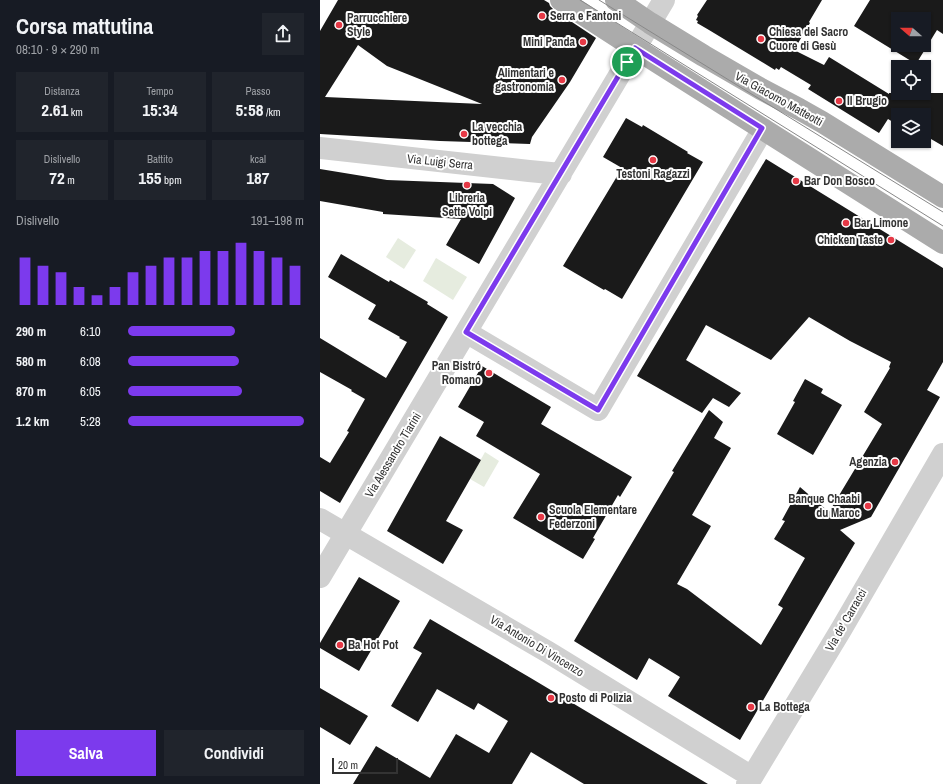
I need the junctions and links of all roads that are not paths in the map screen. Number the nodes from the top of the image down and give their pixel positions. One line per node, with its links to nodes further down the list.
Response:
1 (561, 0): 5 (main road)
2 (616, 0): 4 (main road, Via Giacomo Matteotti)
3 (664, 0): 4 (street, Via Alessandro Tiarini)
4 (650, 23): 5 (street, Via Alessandro Tiarini); 9 (main road, Via Giacomo Matteotti)
5 (635, 48): 6 (main road); 8 (street, Via Alessandro Tiarini)
6 (762, 128): 10 (main road); 11 (street)
7 (320, 148): 8 (street, Via Luigi Serra)
8 (561, 174): 11 (street, Via Alessandro Tiarini)
9 (943, 197)
10 (943, 243)
11 (466, 332): 14 (street, Via Alessandro Tiarini)
12 (943, 454): 16 (street, Via de' Carracci)
13 (320, 519): 14 (street, Via Antonio Di Vincenzo)
14 (346, 534): 15 (street, Via Alessandro Tiarini); 16 (street, Via Antonio Di Vincenzo)
15 (320, 577)
16 (750, 781)

